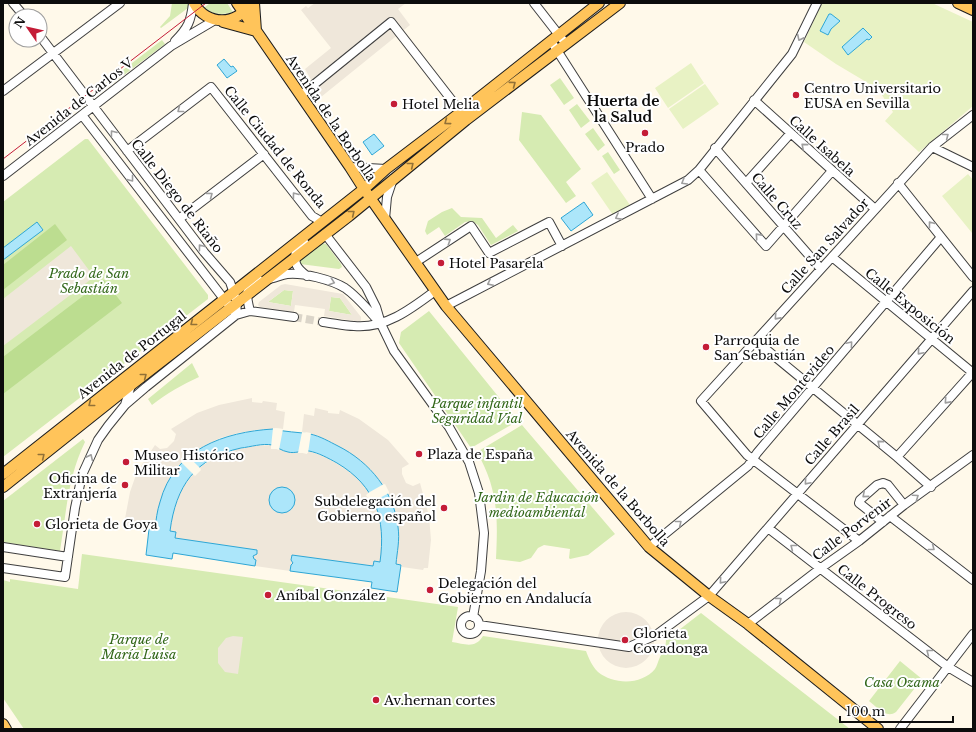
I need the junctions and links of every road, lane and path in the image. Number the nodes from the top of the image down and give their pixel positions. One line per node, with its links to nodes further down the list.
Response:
1 (120, 3): 20 (street)
2 (194, 3): 13 (main road); 18 (street, Avenida de Carlos V)
3 (237, 3): 12 (main road, Avenida de la Borbolla)
4 (250, 3): 12 (main road)
5 (254, 3): 14 (main road)
6 (534, 3): 15 (street)
7 (599, 3): 15 (main road)
8 (620, 3): 16 (main road)
9 (817, 3): 23 (street, one-way to 23)
10 (958, 3): 11 (main road)
11 (973, 10)
12 (243, 12): 13 (main road); 14 (main road, Avenida de la Borbolla)
13 (218, 20): 14 (main road); 18 (street, Avenida de Carlos V)
14 (256, 31): 22 (main road, Avenida de la Borbolla)
15 (554, 37): 16 (street); 19 (street); 27 (main road)
16 (566, 44): 19 (main road)
17 (48, 45): 20 (street)
18 (171, 46): 24 (street, Avenida de Carlos V)
19 (557, 51): 27 (main road, one-way to 19); 44 (street)
20 (54, 52): 21 (street); 24 (street, Calle Diego de Riaño)
21 (3, 91)
22 (301, 95): 27 (street); 33 (main road, Avenida de la Borbolla)
23 (754, 100): 28 (street, Calle Isabela); 30 (street)
24 (93, 106): 25 (street, Avenida de Carlos V); 31 (street, Calle Diego de Riaño, one-way to 24)
25 (82, 115): 38 (street, Avenida de Carlos V); 66 (street, Calle Diego de Riaño, one-way to 66)
26 (973, 115): 29 (street, Calle San Salvador, one-way to 26)
27 (464, 116): 35 (main road, Avenida de Portugal, one-way to 35); 39 (main road, Avenida de Portugal, one-way to 27)
28 (790, 134): 37 (street, Calle Isabela, one-way to 28); 40 (street)
29 (932, 147): 34 (street); 41 (street, Calle San Salvador)
30 (715, 148): 36 (street); 40 (street, Calle Cruz)
31 (127, 151): 32 (street, Calle Ciudad de Ronda, one-way to 31); 47 (street, Calle Diego de Riaño)
32 (264, 154): 47 (street, one-way to 32); 49 (street, Calle Ciudad de Ronda, one-way to 32)
33 (350, 167): 35 (street); 42 (main road, Avenida de la Borbolla)
34 (973, 167)
35 (386, 169): 42 (main road, Avenida de Portugal)
36 (699, 170): 44 (street, one-way to 44); 50 (street, one-way to 36)
37 (832, 171): 46 (street, Calle Isabela); 50 (street)
38 (3, 176)
39 (393, 179): 43 (main road, Avenida de Portugal); 48 (street, Avenida de la Borbolla)
40 (746, 183): 50 (street, Calle Cruz)
41 (898, 183): 46 (street, Calle San Salvador); 52 (street, one-way to 41)
42 (364, 189): 43 (main road, Avenida de la Borbolla); 45 (main road, Avenida de Portugal)
43 (370, 198): 48 (main road, Avenida de la Borbolla); 51 (main road, Avenida de Portugal, one-way to 43)
44 (652, 199): 53 (street, one-way to 53)
45 (346, 203): 49 (main road, Avenida de Portugal); 56 (street, Avenida de Portugal)
46 (875, 209): 55 (street, Calle San Salvador)
47 (179, 219): 62 (street, Calle Diego de Riaño, one-way to 47)
48 (385, 220): 57 (main road, Avenida de la Borbolla)
49 (322, 222): 54 (main road, Avenida de Portugal)
50 (784, 226): 58 (street, Calle Cruz)
51 (325, 234): 56 (main road, Avenida de Portugal); 73 (street)
52 (941, 237): 60 (street); 67 (street, Calle Montevideo)
53 (562, 246): 57 (street, one-way to 53); 68 (street, one-way to 68)
54 (278, 256): 62 (main road, Avenida de Portugal); 65 (street, Avenida de Portugal)
55 (832, 257): 58 (street, Calle San Salvador); 67 (street, Calle Exposición)
56 (294, 258): 59 (street); 61 (main road, Avenida de Portugal)
57 (416, 262): 64 (main road, Avenida de la Borbolla)
58 (820, 269): 75 (street, Calle San Salvador, one-way to 75)
59 (307, 276): 61 (street); 73 (street, one-way to 73)
60 (973, 277)
61 (266, 280): 65 (main road, Avenida de Portugal)
62 (234, 291): 66 (main road, Avenida de Portugal); 69 (street, Calle Diego de Riaño)
63 (973, 291): 74 (street, Calle Brasil)
64 (435, 292): 68 (main road, Avenida de la Borbolla); 73 (street)
65 (246, 296): 69 (main road, Avenida de Portugal); 70 (street)
66 (224, 299): 69 (street, Calle Diego de Riaño); 84 (main road, Avenida de Portugal, one-way to 84)
67 (886, 302): 74 (street, Calle Exposición); 78 (street, Calle Montevideo, one-way to 67)
68 (446, 306): 93 (main road, Avenida de la Borbolla)
69 (235, 308): 70 (street); 77 (main road, Avenida de Portugal, one-way to 69); 79 (street)
70 (250, 311): 71 (street)
71 (294, 317)
72 (323, 322): 73 (street)
73 (380, 324): 100 (street)
74 (932, 339): 76 (street, Calle Exposición); 80 (street, Calle Brasil, one-way to 80)
75 (756, 341): 78 (street); 83 (street, Calle San Salvador)
76 (973, 372): 82 (street, one-way to 82)
77 (131, 385): 79 (street); 85 (main road, Avenida de Portugal, one-way to 77)
78 (813, 388): 80 (street); 83 (street, Calle Montevideo)
79 (125, 405): 95 (street, one-way to 79)
80 (857, 424): 82 (street, one-way to 80); 87 (street, Calle Brasil, one-way to 87)
81 (973, 455): 86 (street, Calle Porvenir)
82 (897, 457): 86 (street)
83 (753, 460): 87 (street); 93 (street, Calle Montevideo, one-way to 83)
84 (3, 474)
85 (3, 487)
86 (931, 487): 88 (street, Calle Porvenir, one-way to 86)
87 (797, 493): 91 (street, Calle Brasil); 92 (street)
88 (904, 506): 89 (street, Calle Porvenir); 90 (street, one-way to 90)
89 (890, 516): 90 (street, Calle Porvenir); 98 (street, one-way to 98)
90 (883, 522): 92 (street, Calle Porvenir)
91 (768, 528): 97 (street, Calle Progreso, one-way to 91); 99 (street, Calle Brasil, one-way to 99)
92 (860, 541): 97 (street, Calle Porvenir)
93 (649, 547): 99 (main road, Avenida de la Borbolla)
94 (3, 548): 95 (street)
95 (68, 557): 96 (street)
96 (3, 568)
97 (821, 568): 102 (street, Calle Porvenir, one-way to 97); 104 (street, Calle Progreso, one-way to 97)
98 (973, 580)
99 (710, 596): 101 (street, Calle Brasil); 102 (main road, Avenida de la Borbolla)
100 (473, 616): 101 (street); 101 (street)
101 (479, 624)
102 (748, 624): 108 (main road, Avenida de la Borbolla)
103 (973, 634): 104 (street)
104 (948, 667): 105 (street, Calle Progreso); 109 (street)
105 (973, 682)
106 (3, 724): 107 (main road)
107 (6, 729)
108 (878, 729)
109 (900, 729)

